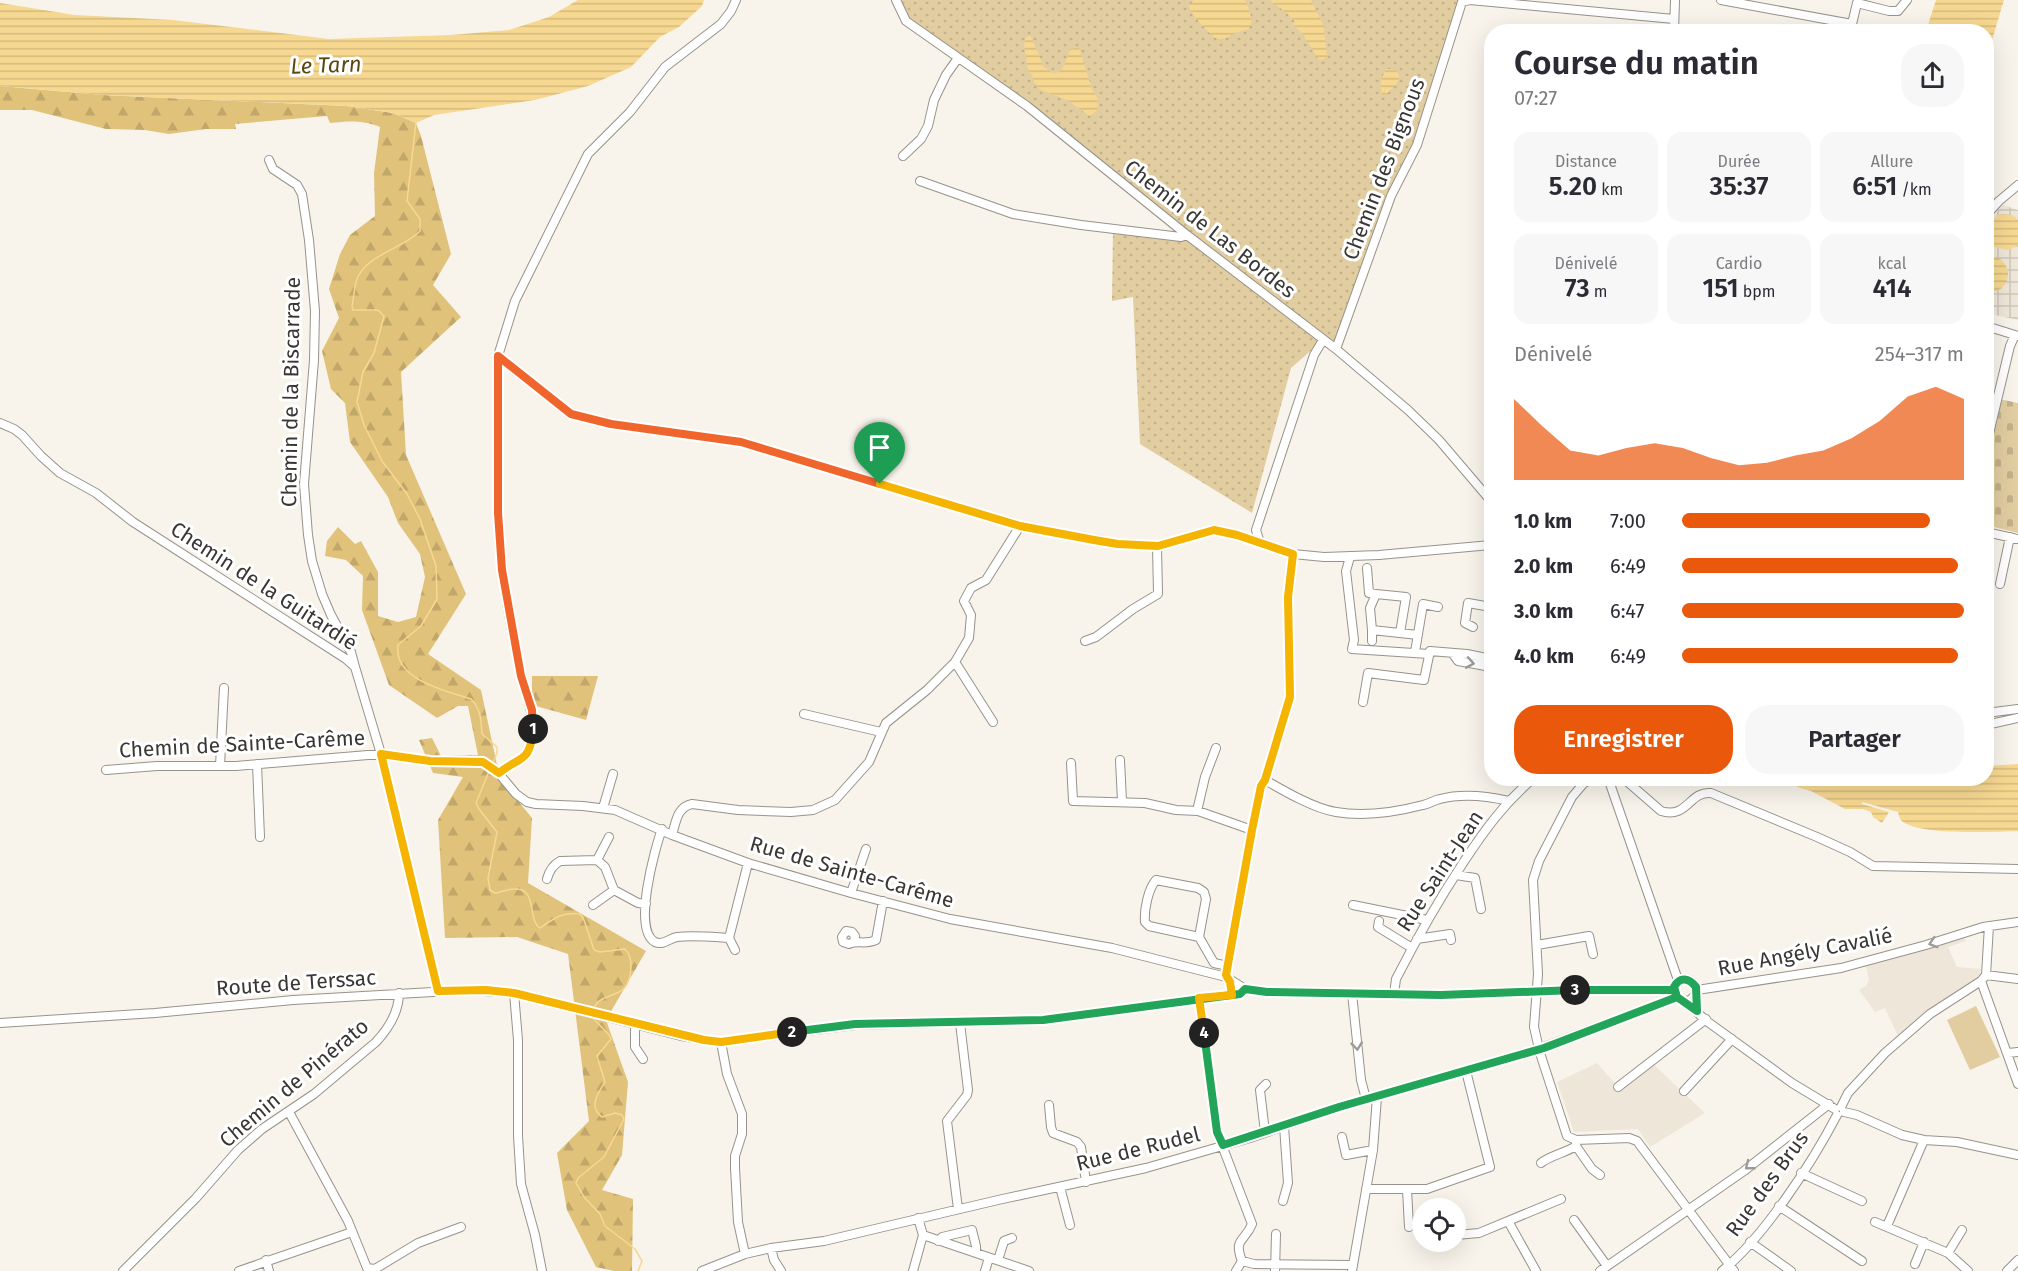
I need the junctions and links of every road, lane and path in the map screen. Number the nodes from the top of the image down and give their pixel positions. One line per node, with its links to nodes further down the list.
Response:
1 (736, 0): 21 (street)
2 (896, 0): 10 (street, Chemin de Las Bordes)
3 (1675, 0): 6 (street)
4 (1721, 0): 8 (street)
5 (1907, 0): 9 (street)
6 (1674, 19): 7 (street); 20 (street, Chemin des Bignous)
7 (1674, 24)
8 (1833, 24)
9 (1853, 24)
10 (958, 58): 11 (street); 16 (street, Chemin de Las Bordes)
11 (903, 156)
12 (269, 160): 52 (street, Chemin de la Biscarrade)
13 (920, 181): 16 (street)
14 (2018, 185): 15 (street)
15 (1994, 206)
16 (1187, 235): 19 (street, Chemin de Las Bordes)
17 (1994, 328): 18 (street)
18 (2016, 335): 22 (street)
19 (1323, 340): 20 (street, Chemin de Las Bordes); 26 (street)
20 (1336, 349): 24 (street, Chemin de Las Bordes)
21 (498, 356): 25 (street); 70 (street)
22 (1994, 413)
23 (0, 423): 52 (street, Chemin de la Guitardié)
24 (1484, 493)
25 (1020, 526): 32 (street); 50 (street)
26 (1256, 530): 28 (street); 30 (street)
27 (1994, 534): 29 (street)
28 (1237, 535): 30 (street); 32 (street)
29 (2014, 538): 36 (street)
30 (1260, 543): 33 (street)
31 (1484, 545): 34 (street)
32 (1158, 546): 44 (street)
33 (1293, 554): 34 (street); 72 (street)
34 (1350, 557): 46 (street)
35 (1367, 568): 37 (street)
36 (2000, 584)
37 (1376, 594): 41 (street); 42 (street)
38 (1484, 606): 40 (street)
39 (1438, 607): 43 (street)
40 (1473, 627)
41 (1372, 630): 42 (street); 45 (street)
42 (1400, 633): 43 (street)
43 (1418, 635): 46 (street)
44 (1085, 641)
45 (1372, 641)
46 (1415, 652): 47 (street)
47 (1429, 654): 48 (street); 54 (street)
48 (1453, 654): 49 (street); 51 (street, one-way to 51)
49 (1484, 658)
50 (955, 662): 59 (street); 61 (street)
51 (1484, 666)
52 (355, 667): 63 (street, Chemin de la Guitardié)
53 (224, 688): 68 (street)
54 (1364, 702)
55 (2018, 709): 56 (street)
56 (1994, 713)
57 (804, 714): 61 (street)
58 (2018, 718): 60 (street)
59 (993, 722)
60 (1994, 723)
61 (881, 732): 83 (street)
62 (1216, 748): 80 (street)
63 (381, 754): 66 (street, Chemin de Sainte-Carême); 67 (street, Chemin de Sainte-Carême); 118 (street, Chemin de la Guitardié)
64 (1120, 760): 77 (street)
65 (1071, 763): 77 (street)
66 (257, 764): 68 (street, Chemin de Sainte-Carême); 84 (street)
67 (488, 764): 70 (street, Rue de Sainte-Carême)
68 (220, 766): 69 (street, Chemin de Sainte-Carême)
69 (106, 770)
70 (497, 772): 79 (street, Rue de Sainte-Carême)
71 (613, 774): 79 (street)
72 (1265, 780): 78 (street); 82 (street)
73 (1525, 786): 78 (street, Rue Saint-Jean)
74 (1581, 786): 108 (street)
75 (1611, 786): 116 (street)
76 (1632, 786): 89 (street)
77 (1122, 801): 80 (street)
78 (1509, 801): 90 (street, Rue Saint-Jean)
79 (603, 808): 81 (street, Rue de Sainte-Carême)
80 (1197, 811): 82 (street)
81 (662, 829): 83 (street, Rue de Sainte-Carême); 95 (street)
82 (1252, 830): 112 (street)
83 (672, 835): 88 (street, Rue de Sainte-Carême)
84 (260, 837)
85 (609, 837): 87 (street)
86 (866, 849): 93 (street)
87 (597, 860): 91 (street); 92 (street)
88 (748, 862): 93 (street, Rue de Sainte-Carême); 104 (street)
89 (2018, 869)
90 (1455, 875): 98 (street); 99 (street, Rue Saint-Jean)
91 (547, 879)
92 (614, 890): 95 (street); 96 (street)
93 (851, 893): 94 (street, Rue de Sainte-Carême)
94 (883, 901): 107 (street); 113 (street, Rue de Sainte-Carême)
95 (646, 904): 104 (street)
96 (593, 905)
97 (1353, 905): 99 (street)
98 (1481, 909)
99 (1427, 920): 105 (street, Rue Saint-Jean)
100 (1379, 921): 109 (street)
101 (2018, 922): 102 (street, Rue Angély Cavalié)
102 (1989, 926): 114 (street); 123 (street, Rue Angély Cavalié, one-way to 123)
103 (1199, 937): 103 (street); 112 (street)
104 (729, 938): 110 (street)
105 (1417, 939): 106 (street); 109 (street, Rue Saint-Jean)
106 (1451, 940)
107 (854, 942)
108 (1537, 945): 111 (street); 119 (street)
109 (1412, 948): 124 (street, Rue Saint-Jean)
110 (735, 950)
111 (1593, 954)
112 (1228, 966): 113 (street)
113 (1226, 977): 117 (street); 125 (street)
114 (1984, 978): 115 (street); 137 (street); 147 (street)
115 (2018, 979)
116 (1678, 980): 123 (street); 126 (street)
117 (1245, 989): 122 (street); 125 (street, Route de Terssac)
118 (438, 991): 120 (street, Route de Terssac); 121 (street, Route de Terssac)
119 (1538, 992): 124 (street); 126 (street); 135 (street)
120 (399, 993): 130 (street, Route de Terssac); 148 (street, Chemin de Pinérato)
121 (514, 993): 132 (street, Route de Terssac); 206 (street)
122 (1352, 993): 124 (street); 145 (street, one-way to 145)
123 (1696, 993): 126 (street, Rue Angély Cavalié); 128 (street)
124 (1394, 994)
125 (1232, 995): 127 (street, Route de Terssac)
126 (1678, 996): 128 (street); 135 (street, Rue de Rudel)
127 (1199, 998): 131 (street, Route de Terssac); 154 (street)
128 (1697, 1011): 129 (street)
129 (1706, 1019): 133 (street); 142 (street)
130 (0, 1023)
131 (960, 1023): 134 (street, Route de Terssac); 168 (street)
132 (635, 1024): 134 (street, Route de Terssac); 138 (street)
133 (1732, 1039): 143 (street); 147 (street)
134 (721, 1042): 190 (street)
135 (1540, 1051): 139 (street, Rue de Rudel); 153 (street)
136 (2018, 1052): 137 (street)
137 (2008, 1053): 141 (street)
138 (643, 1059)
139 (1466, 1071): 144 (street, Rue de Rudel); 163 (street)
140 (1266, 1084): 150 (street)
141 (2018, 1084)
142 (1618, 1087)
143 (1684, 1091)
144 (1377, 1097): 145 (street, Rue de Rudel); 155 (street)
145 (1366, 1100): 149 (street, Rue de Rudel)
146 (1049, 1105): 160 (street)
147 (1837, 1109): 152 (street); 158 (street, Rue des Brus); 169 (street, one-way to 169)
148 (289, 1112): 179 (street); 203 (street, Chemin de Pinérato)
149 (1284, 1126): 150 (street, Rue de Rudel); 165 (street)
150 (1266, 1132): 154 (street, Rue de Rudel)
151 (1342, 1137): 155 (street)
152 (1924, 1140): 156 (street); 175 (street)
153 (1576, 1143): 157 (street); 159 (street); 169 (street)
154 (1223, 1145): 160 (street, Rue de Rudel); 195 (street)
155 (1373, 1150): 162 (street)
156 (2018, 1155)
157 (1541, 1163)
158 (1801, 1173): 166 (street); 167 (street, Rue des Brus)
159 (1600, 1175)
160 (1086, 1182): 161 (street, Rue de Rudel)
161 (1059, 1187): 168 (street, Rue de Rudel); 174 (street)
162 (1366, 1189): 163 (street); 200 (street)
163 (1407, 1189): 177 (street)
164 (1561, 1199): 172 (street)
165 (1283, 1201)
166 (1862, 1201)
167 (1779, 1206): 185 (street, Rue des Brus); 196 (street)
168 (958, 1209): 170 (street, Rue de Rudel)
169 (1687, 1210): 198 (street); 201 (street)
170 (918, 1218): 182 (street); 187 (street, Rue de Rudel)
171 (1574, 1220): 198 (street)
172 (1508, 1221): 181 (street); 212 (street)
173 (1875, 1222): 175 (street)
174 (1070, 1225)
175 (1887, 1226): 186 (street)
176 (461, 1227): 179 (street)
177 (1409, 1227)
178 (1962, 1230): 189 (street)
179 (352, 1232): 192 (street)
180 (1276, 1234): 199 (street)
181 (1466, 1234)
182 (923, 1235): 184 (street); 209 (street)
183 (1012, 1238): 193 (street)
184 (938, 1241): 188 (street); 188 (street)
185 (1750, 1242): 201 (street, Rue des Brus); 214 (street)
186 (1924, 1242): 189 (street); 197 (street)
187 (771, 1248): 190 (street, Rue de Rudel); 208 (street)
188 (976, 1253): 191 (street)
189 (1948, 1253): 215 (street)
190 (745, 1254): 207 (street, Rue de Rudel)
191 (989, 1258): 193 (street); 210 (street)
192 (266, 1260): 204 (street); 205 (street)
193 (998, 1260): 202 (street)
194 (2018, 1260): 216 (street)
195 (1242, 1261): 199 (street); 211 (street)
196 (1862, 1261)
197 (1915, 1264)
198 (1607, 1266): 213 (street)
199 (1275, 1267): 200 (street)
200 (1353, 1268)
201 (1729, 1269)
202 (1024, 1270)
203 (123, 1271)
204 (239, 1271)
205 (269, 1271)
206 (542, 1271)
207 (702, 1271)
208 (781, 1271)
209 (912, 1271)
210 (984, 1271)
211 (1236, 1271)
212 (1536, 1271)
213 (1600, 1271)
214 (1791, 1271)
215 (1968, 1271)
216 (2007, 1271)

